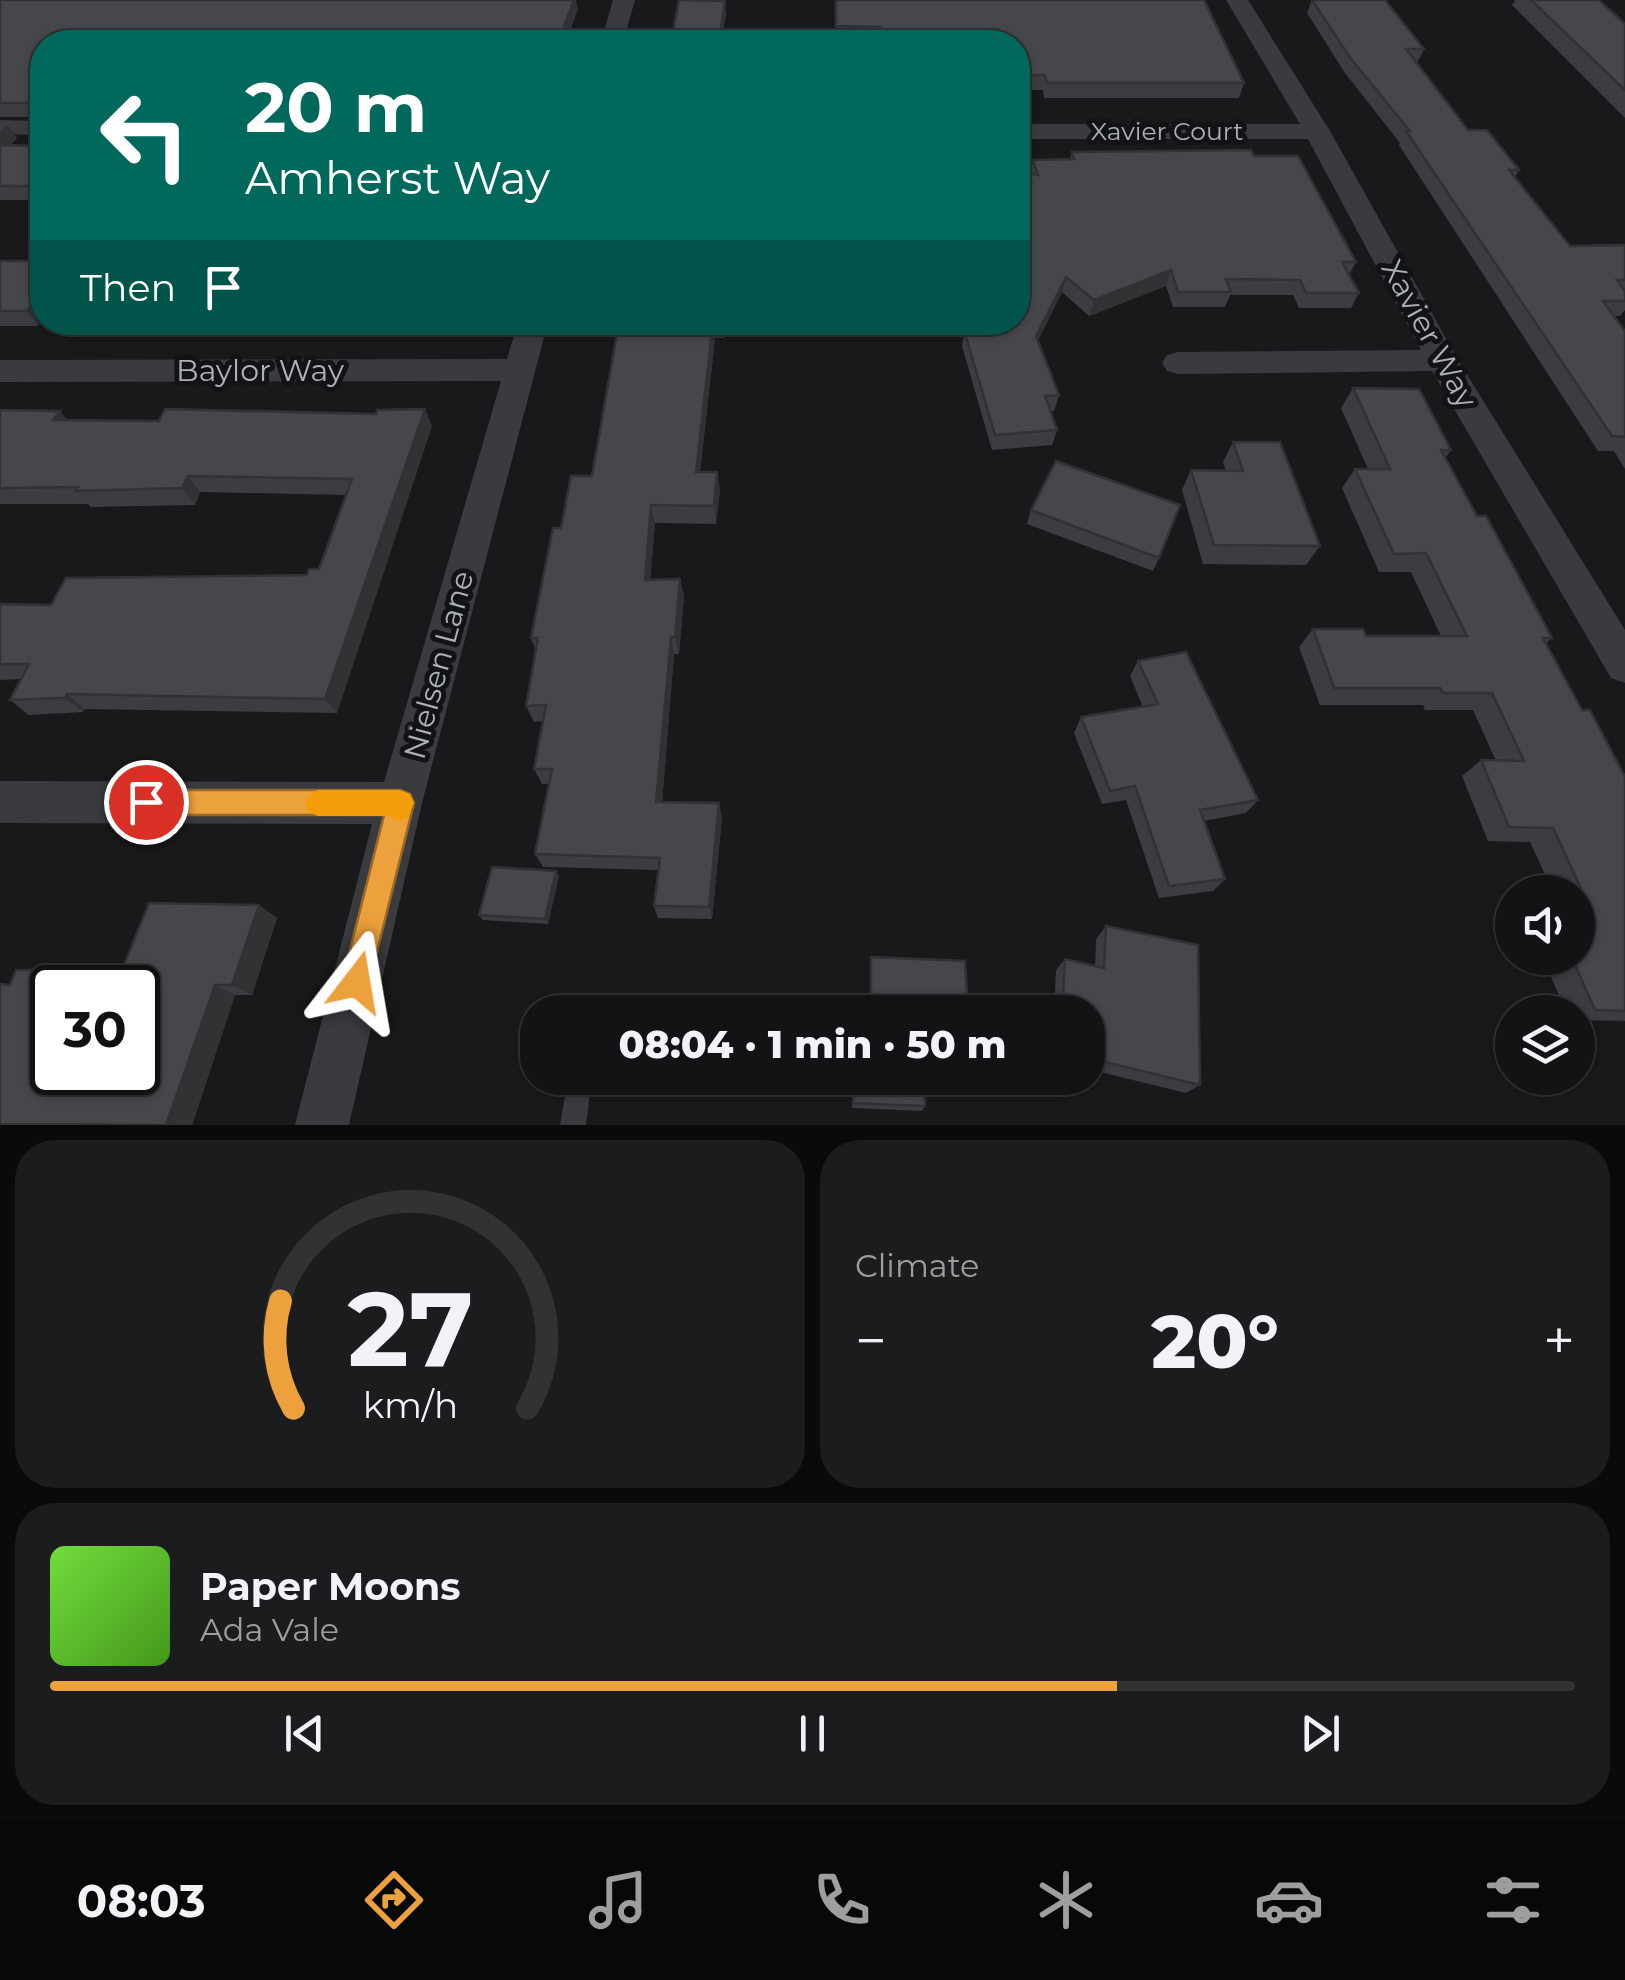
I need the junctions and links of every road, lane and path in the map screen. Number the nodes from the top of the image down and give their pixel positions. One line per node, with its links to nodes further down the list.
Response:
1 (624, 0): 3 (street)
2 (1237, 0): 6 (street, Xavier Way)
3 (615, 30)
4 (0, 128): 5 (street)
5 (30, 128)
6 (1317, 131): 7 (street, Xavier Court); 9 (street, Xavier Way)
7 (1030, 132)
8 (529, 335): 11 (street, Nielsen Lane)
9 (1442, 360): 10 (street); 13 (street, Xavier Way)
10 (1178, 363)
11 (520, 370): 12 (street, Baylor Way); 15 (street, Nielsen Lane)
12 (0, 371)
13 (1625, 666)
14 (0, 802): 15 (street)
15 (400, 803): 17 (street, Nielsen Lane)
16 (577, 1095): 18 (lane)
17 (322, 1125)
18 (573, 1125)

